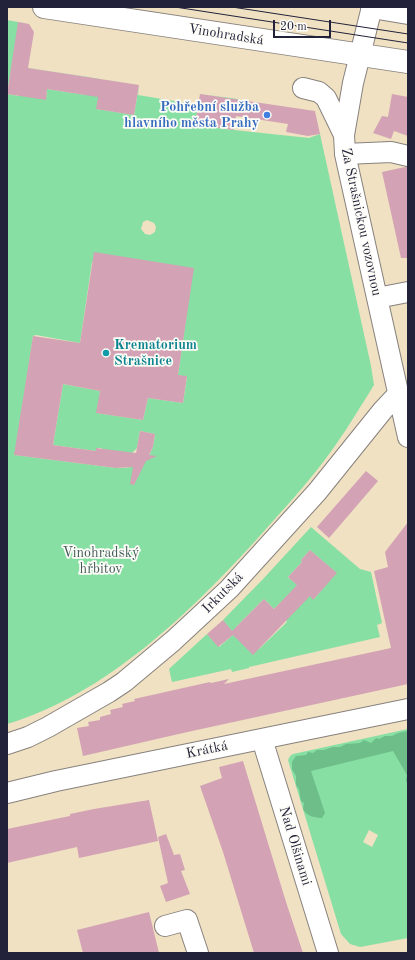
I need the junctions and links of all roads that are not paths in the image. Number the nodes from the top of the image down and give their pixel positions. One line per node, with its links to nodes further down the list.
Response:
1 (44, 7): 4 (main road, Vinohradská)
2 (372, 7): 3 (main road); 4 (street, Za Strašnickou vozovnou)
3 (408, 13)
4 (360, 56): 5 (main road, Vinohradská); 7 (street, Za Strašnickou vozovnou)
5 (408, 62)
6 (303, 88): 7 (street)
7 (345, 145): 8 (street); 10 (street, Za Strašnickou vozovnou)
8 (408, 156)
9 (408, 292): 10 (street)
10 (377, 298): 11 (street, Za Strašnickou vozovnou)
11 (398, 394): 12 (street, Za Strašnickou vozovnou); 15 (street, Irkutská)
12 (408, 437)
13 (408, 709): 14 (street, Krátká)
14 (262, 739): 16 (street, Krátká); 19 (street, Nad Olšinami)
15 (7, 744)
16 (7, 793)
17 (165, 926): 18 (street)
18 (198, 953)
19 (328, 953)

